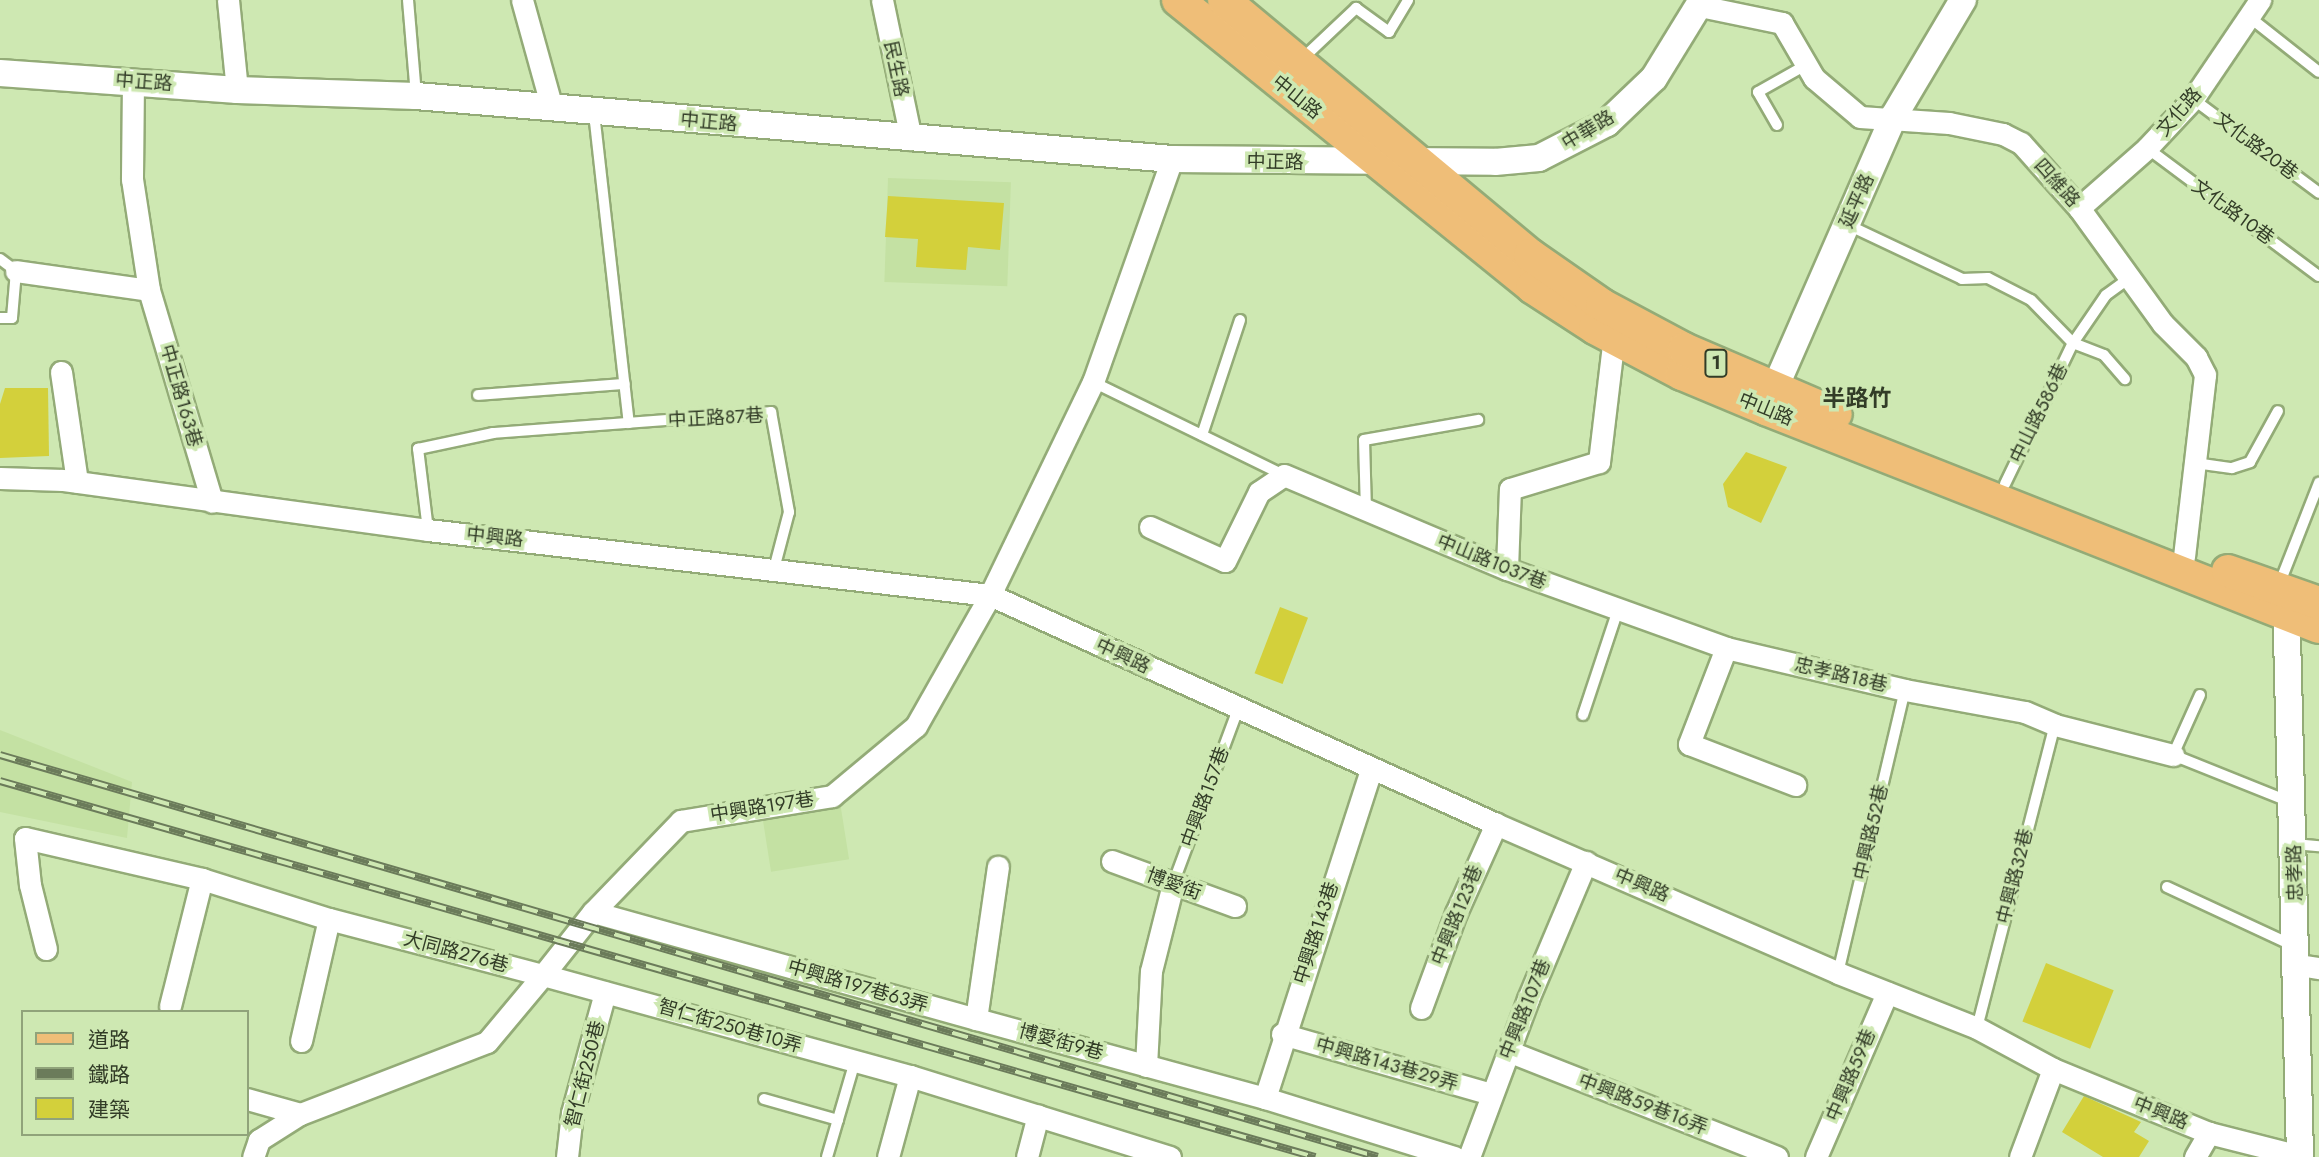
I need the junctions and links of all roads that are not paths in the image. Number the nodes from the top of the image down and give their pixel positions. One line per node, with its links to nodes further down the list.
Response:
1 (228, 0): 16 (street)
2 (408, 0): 17 (lane)
3 (522, 0): 19 (street)
4 (882, 0): 23 (street, 民生路)
5 (1178, 0): 27 (main road, 中山路 / 1)
6 (1224, 0): 11 (main road, 中山路 / 1)
7 (1408, 0): 11 (lane)
8 (1963, 0): 21 (street, 延平路)
9 (1701, 3): 12 (street, 四維路); 26 (street, 中華路)
10 (2254, 8): 14 (lane); 18 (street, 文化路)
11 (1299, 62): 26 (main road, 中山路 / 1)
12 (1806, 65): 21 (street, 四維路); 22 (lane)
13 (1, 69): 15 (street, 中正路)
14 (2319, 72)
15 (133, 81): 16 (street, 中正路); 34 (street, 中正路163巷)
16 (237, 90): 17 (street, 中正路)
17 (416, 96): 19 (street, 中正路)
18 (2193, 99): 24 (street, 文化路); 28 (lane, 文化路20巷)
19 (552, 108): 20 (street, 中正路)
20 (593, 112): 23 (street, 中正路); 42 (lane)
21 (1895, 116): 29 (street, 四維路); 30 (street, 延平路)
22 (1777, 125)
23 (911, 139): 25 (street, 中正路)
24 (2147, 148): 29 (street, 文化路); 32 (lane, 文化路10巷)
25 (1172, 159): 27 (street, 中正路); 41 (street)
26 (1419, 163): 27 (street, 中正路); 44 (main road, 中山路 / 1)
27 (1380, 164): 37 (main road, 中山路 / 1)
28 (2319, 193)
29 (2079, 208): 33 (street, 四維路)
30 (1846, 224): 38 (lane); 44 (street, 延平路)
31 (8, 265): 34 (street); 35 (lane)
32 (2319, 275)
33 (2129, 278): 38 (lane, 中山路586巷); 49 (street, 四維路)
34 (149, 290): 55 (street, 中正路163巷)
35 (0, 318)
36 (1240, 320): 48 (lane)
37 (1614, 337): 44 (main road, 中山路 / 1); 61 (street)
38 (2073, 343): 40 (lane, 中山路586巷); 54 (lane, 中山路586巷)
39 (61, 372): 52 (street)
40 (2125, 379)
41 (1093, 382): 48 (lane, 中山路1037巷); 62 (street)
42 (625, 384): 43 (lane); 47 (lane)
43 (478, 396)
44 (1770, 399): 54 (main road, 中山路 / 1); 63 (main road, 中山路 / 1)
45 (2278, 411): 49 (lane)
46 (1478, 420): 56 (lane)
47 (629, 423): 58 (lane, 中正路87巷); 60 (lane, 中正路87巷)
48 (1202, 435): 50 (lane, 中山路1037巷)
49 (2195, 463): 59 (street, 四維路)
50 (1284, 475): 56 (street, 中山路1037巷); 57 (street)
51 (0, 478): 52 (street, 中興路)
52 (77, 482): 55 (street, 中興路)
53 (2319, 483): 63 (lane)
54 (2005, 484): 59 (main road, 中山路 / 1)
55 (212, 502): 58 (street, 中興路)
56 (1366, 511): 61 (street, 中山路1037巷)
57 (1150, 527)
58 (428, 530): 60 (street, 中興路)
59 (2184, 557): 63 (main road, 中山路 / 1)
60 (774, 569): 62 (street, 中興路)
61 (1507, 569): 65 (street, 中山路1037巷)
62 (990, 595): 70 (street, 中興路); 86 (street, 中興路197巷)
63 (2283, 597): 64 (main road, 中山路 / 1); 66 (main road, 中山路 / 1); 76 (street, 忠孝路)
64 (2319, 603)
65 (1618, 610): 67 (street, 忠孝路18巷); 71 (lane)
66 (2319, 627)
67 (1726, 648): 68 (street, 忠孝路18巷); 75 (street)
68 (1905, 690): 72 (street, 忠孝路18巷); 90 (lane, 中興路52巷)
69 (2200, 695): 73 (lane)
70 (1238, 709): 74 (street, 中興路); 83 (lane, 中興路157巷)
71 (1583, 715)
72 (2055, 725): 73 (street, 忠孝路18巷); 97 (lane, 中興路32巷)
73 (2174, 755): 76 (lane, 忠孝路18巷)
74 (1371, 769): 77 (street, 中興路); 98 (street, 中興路143巷)
75 (1795, 785)
76 (2292, 803): 78 (street, 忠孝路)
77 (1496, 824): 80 (street, 中興路); 95 (street, 中興路123巷)
78 (2306, 845): 89 (street, 忠孝路)
79 (1112, 861): 83 (street, 博愛街)
80 (1586, 862): 90 (street, 中興路); 100 (street, 中興路107巷)
81 (998, 867): 96 (street)
82 (202, 880): 87 (street, 大同路276巷); 88 (street, 大同路276巷); 94 (street)
83 (1173, 884): 85 (street, 博愛街); 102 (street)
84 (2167, 887): 89 (lane)
85 (1235, 906)
86 (593, 912): 91 (street, 中興路197巷); 96 (street, 中興路197巷63弄)
87 (329, 919): 91 (street, 大同路276巷); 99 (street)
88 (46, 949)
89 (2305, 960): 125 (street, 忠孝路)
90 (1838, 973): 93 (street, 中興路)
91 (543, 975): 92 (street, 智仁街250巷10弄); 109 (street, 大同路276巷)
92 (606, 992): 101 (street, 智仁街250巷10弄); 114 (street, 智仁街250巷)
93 (1887, 993): 97 (street, 中興路); 122 (street, 中興路59巷)
94 (170, 1006)
95 (1421, 1008)
96 (976, 1018): 102 (street, 博愛街9巷)
97 (1977, 1028): 103 (street, 中興路)
98 (1282, 1034): 105 (street, 中興路143巷29弄); 106 (street, 中興路143巷)
99 (301, 1041)
100 (1508, 1051): 105 (street, 中興路107巷); 121 (street, 中興路59巷16弄)
101 (855, 1061): 104 (street, 智仁街250巷10弄); 111 (lane)
102 (1146, 1066): 106 (street, 博愛街9巷)
103 (2053, 1069): 112 (street, 中興路); 123 (street)
104 (910, 1076): 110 (street, 智仁街250巷10弄); 116 (street)
105 (1491, 1094): 120 (street, 中興路107巷)
106 (1265, 1098): 119 (street, 博愛街9巷)
107 (248, 1099): 109 (street)
108 (764, 1099): 111 (lane)
109 (300, 1114): 113 (street, 大同路276巷)
110 (1038, 1115): 117 (street); 118 (street, 智仁街250巷10弄)
111 (838, 1120): 115 (lane)
112 (2210, 1133): 124 (street); 125 (street, 中興路)
113 (253, 1157)
114 (567, 1157)
115 (827, 1157)
116 (888, 1157)
117 (1027, 1157)
118 (1168, 1157)
119 (1455, 1157)
120 (1469, 1157)
121 (1777, 1157)
122 (1816, 1157)
123 (2020, 1157)
124 (2195, 1157)
125 (2300, 1157)

